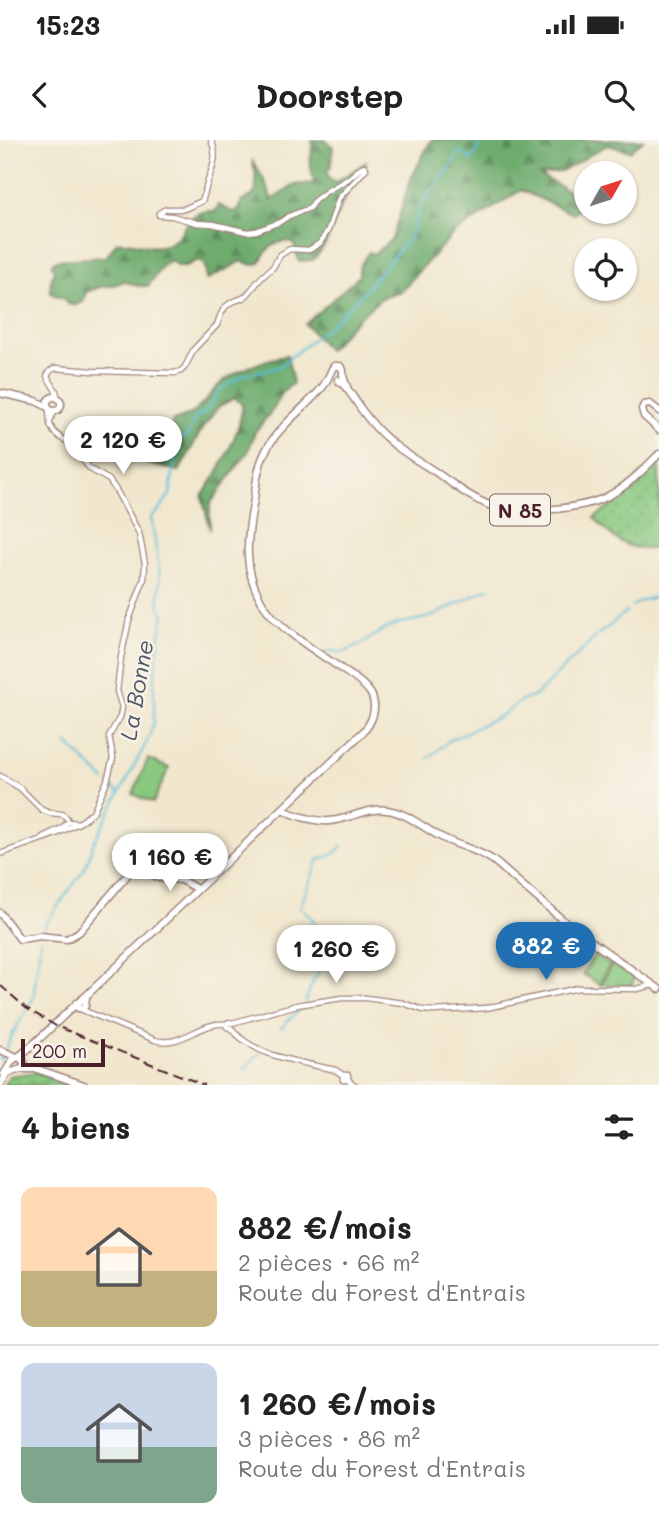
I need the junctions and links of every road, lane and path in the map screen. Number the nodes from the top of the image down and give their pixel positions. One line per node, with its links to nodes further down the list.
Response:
1 (211, 140): 3 (street)
2 (0, 393): 3 (main road)
3 (52, 404): 9 (street)
4 (659, 411): 5 (main road)
5 (659, 430)
6 (659, 454): 8 (main road, N 85)
7 (0, 776): 10 (street)
8 (284, 810): 11 (main road); 13 (main road)
9 (82, 821)
10 (0, 855)
11 (197, 889): 12 (main road); 14 (main road)
12 (0, 913)
13 (651, 986): 15 (street)
14 (82, 1003): 15 (street); 17 (main road)
15 (229, 1025): 22 (street)
16 (0, 1051): 17 (main road)
17 (17, 1063): 18 (main road); 19 (main road); 21 (main road)
18 (46, 1072): 19 (main road); 20 (main road)
19 (1, 1084)
20 (84, 1085)
21 (91, 1085)
22 (355, 1085)

